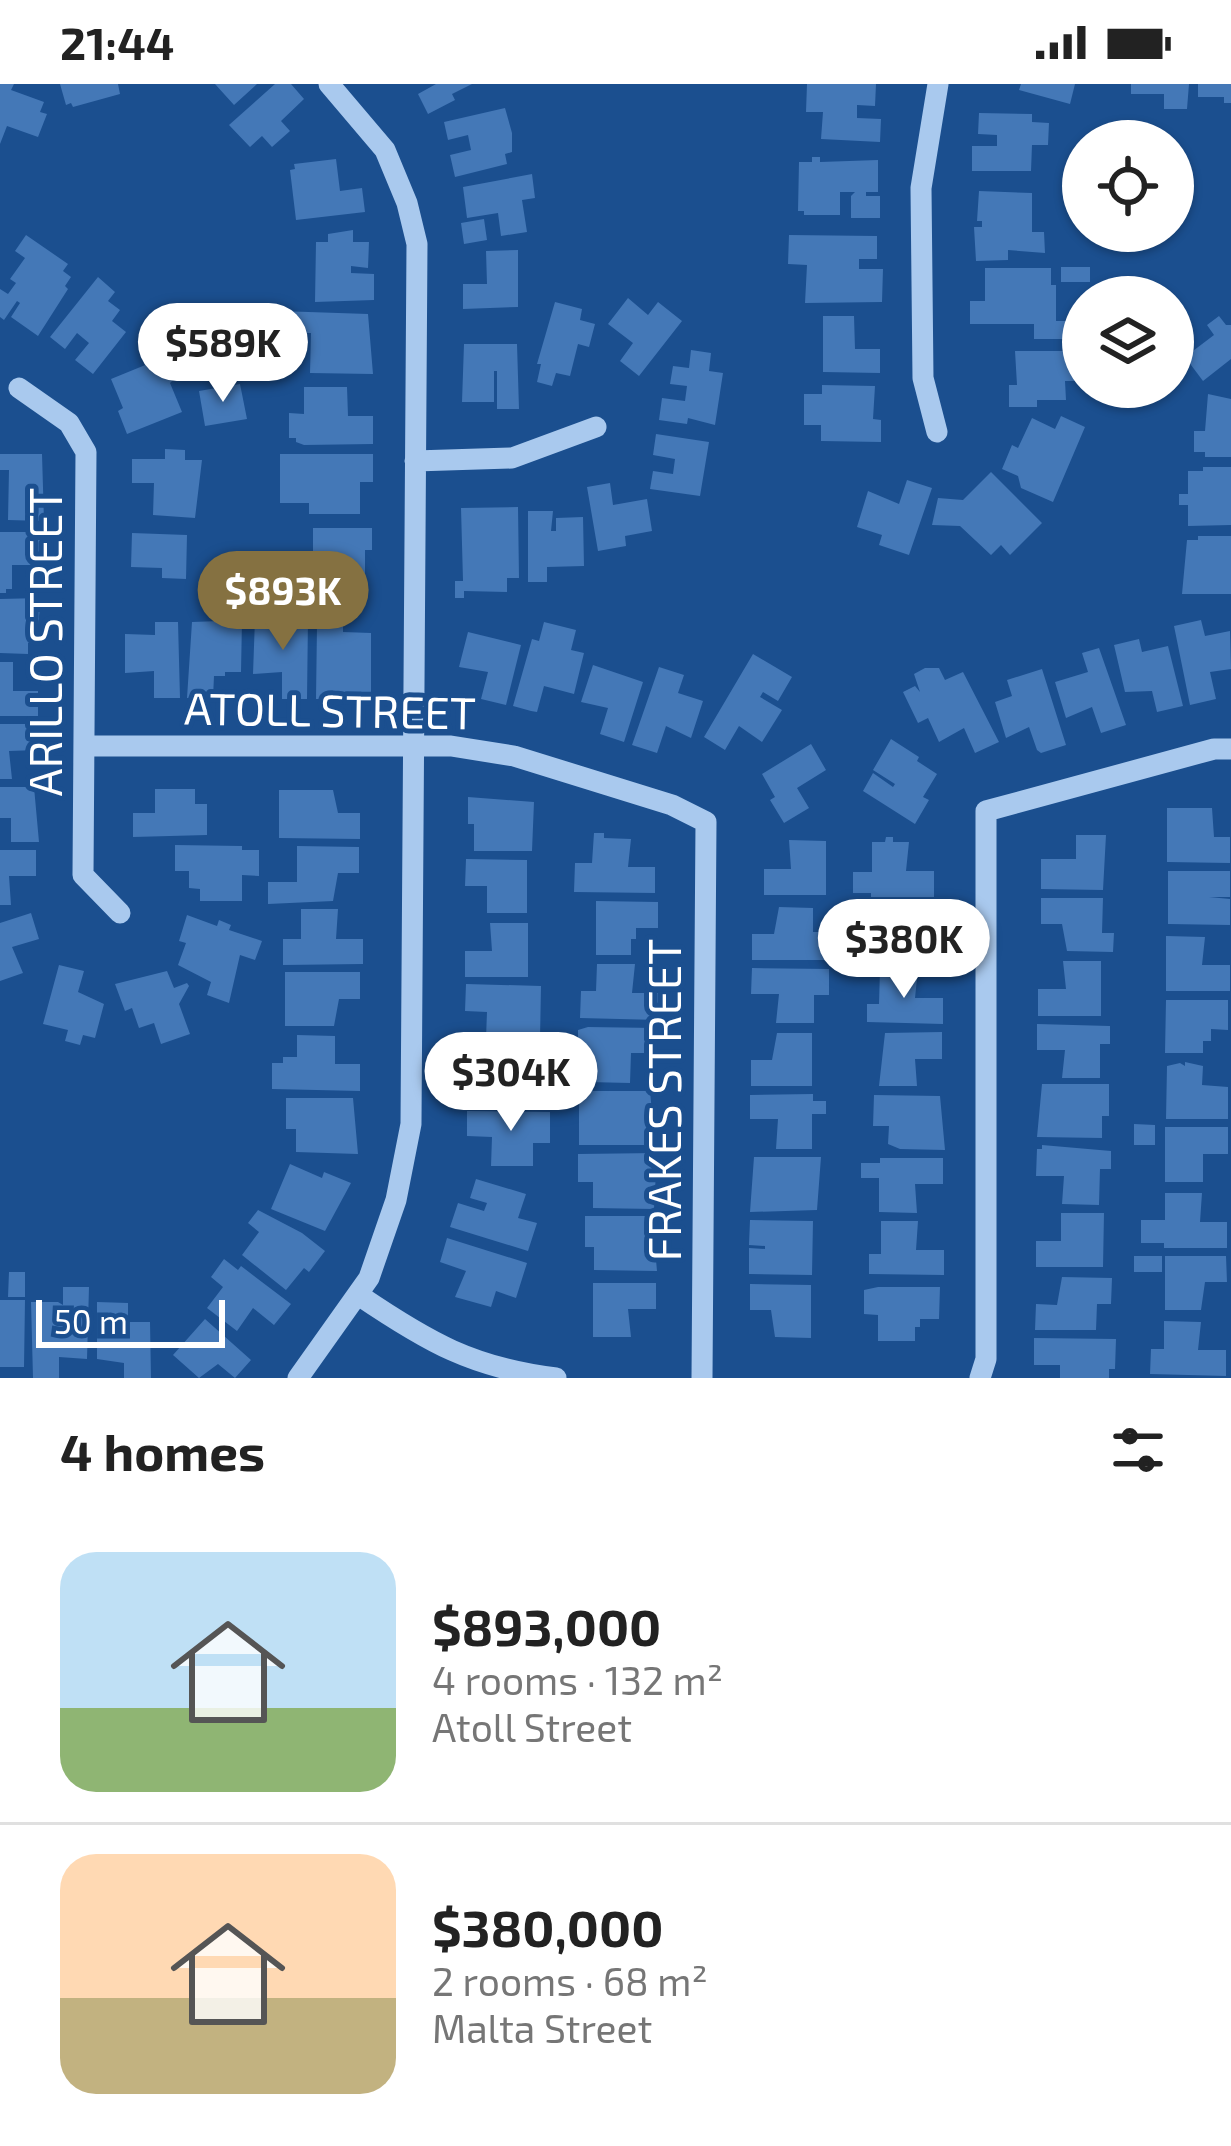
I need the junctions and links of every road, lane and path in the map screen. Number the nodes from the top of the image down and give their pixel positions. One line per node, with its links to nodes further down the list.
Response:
1 (329, 84): 6 (street)
2 (938, 84): 5 (street)
3 (20, 388): 7 (street, ARILLO STREET)
4 (596, 427): 6 (street)
5 (937, 432)
6 (416, 461): 8 (street)
7 (84, 746): 8 (street, ATOLL STREET); 11 (street, ARILLO STREET)
8 (413, 747): 10 (street, ATOLL STREET); 12 (street)
9 (1231, 749): 16 (street)
10 (706, 822): 15 (street, FRAKES STREET)
11 (120, 913)
12 (360, 1296): 13 (street); 14 (street)
13 (298, 1378)
14 (556, 1378)
15 (702, 1378)
16 (980, 1378)

